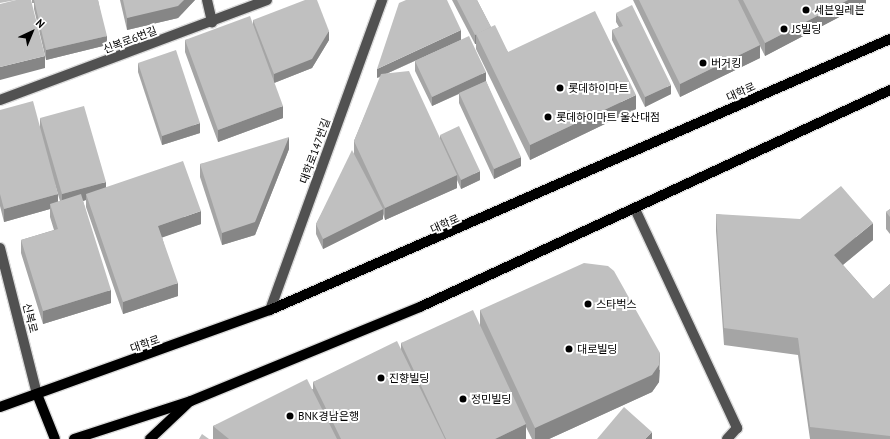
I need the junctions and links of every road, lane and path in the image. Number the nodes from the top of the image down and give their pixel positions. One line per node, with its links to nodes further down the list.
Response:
1 (207, 0): 4 (street)
2 (267, 0): 4 (street, 신복로6번길)
3 (382, 0): 10 (street, 대학로147번길)
4 (212, 22): 7 (street, 신복로6번길)
5 (890, 38): 10 (main road, 대학로)
6 (890, 90): 8 (main road)
7 (0, 100)
8 (635, 209): 12 (main road); 17 (street)
9 (0, 248): 11 (street, 신복로)
10 (270, 310): 11 (main road, 대학로)
11 (37, 394): 13 (main road, 대학로); 14 (main road)
12 (191, 401): 15 (main road); 16 (main road)
13 (0, 406)
14 (55, 439)
15 (74, 439)
16 (150, 439)
17 (727, 439)

